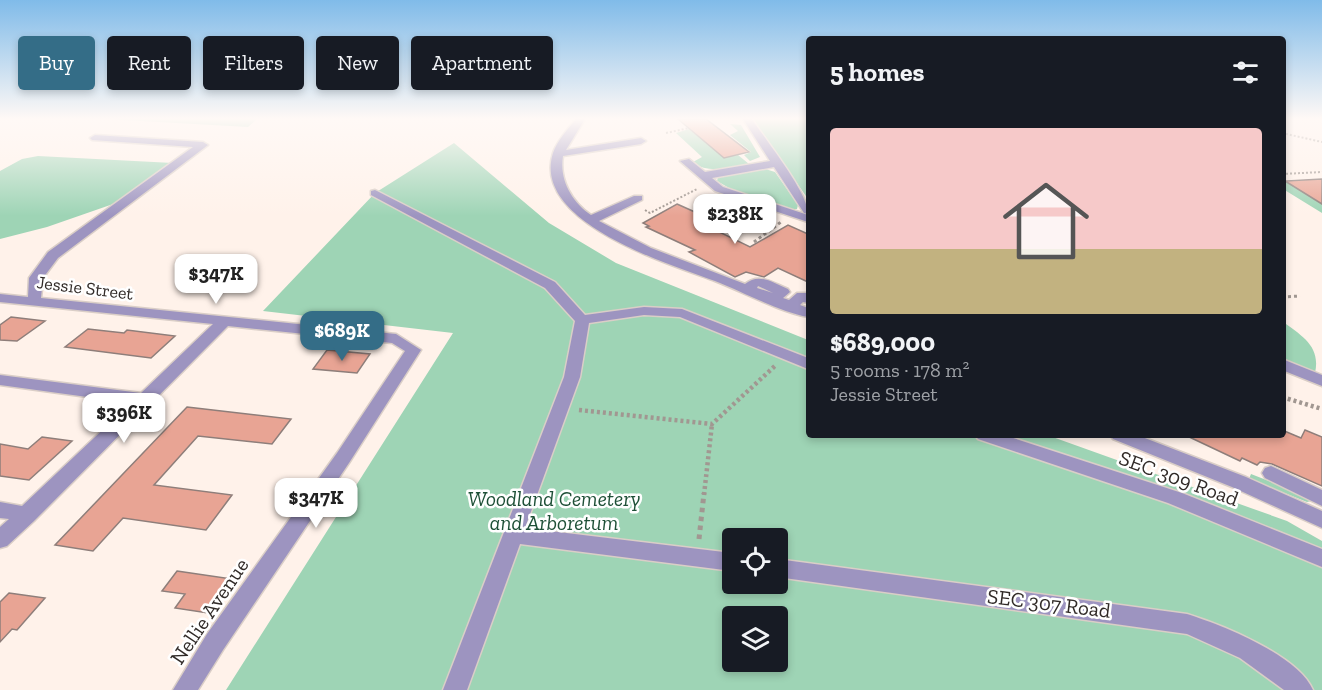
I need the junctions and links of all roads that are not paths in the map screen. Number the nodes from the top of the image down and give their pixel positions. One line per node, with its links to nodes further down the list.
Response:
1 (195, 151): 16 (street)
2 (559, 151): 5 (street)
3 (576, 151): 5 (street)
4 (769, 151): 7 (street)
5 (558, 154): 13 (street)
6 (685, 161): 8 (street)
7 (778, 164): 8 (street); 11 (street)
8 (704, 181): 12 (street)
9 (375, 193): 19 (street)
10 (638, 198): 13 (street)
11 (806, 208)
12 (806, 218)
13 (591, 220): 17 (street)
14 (0, 298): 16 (street, Jessie Street)
15 (806, 298): 17 (street)
16 (34, 302): 20 (street, Jessie Street)
17 (791, 306): 18 (street)
18 (806, 313)
19 (582, 320): 22 (street); 34 (street)
20 (224, 322): 21 (street, Jessie Street); 26 (street)
21 (413, 350): 39 (street, Nellie Avenue)
22 (806, 363)
23 (1286, 366): 25 (street)
24 (0, 380): 26 (street)
25 (1322, 381)
26 (145, 399): 32 (street)
27 (993, 438): 36 (street, SEC 309 Road)
28 (1127, 438): 33 (street)
29 (1271, 473): 30 (street)
30 (1322, 499)
31 (0, 510): 32 (street)
32 (27, 514): 35 (street)
33 (1322, 520)
34 (515, 535): 37 (street); 40 (street)
35 (0, 540)
36 (1322, 558)
37 (722, 561)
38 (788, 570): 41 (street, SEC 307 Road)
39 (185, 690)
40 (455, 690)
41 (1301, 690)

